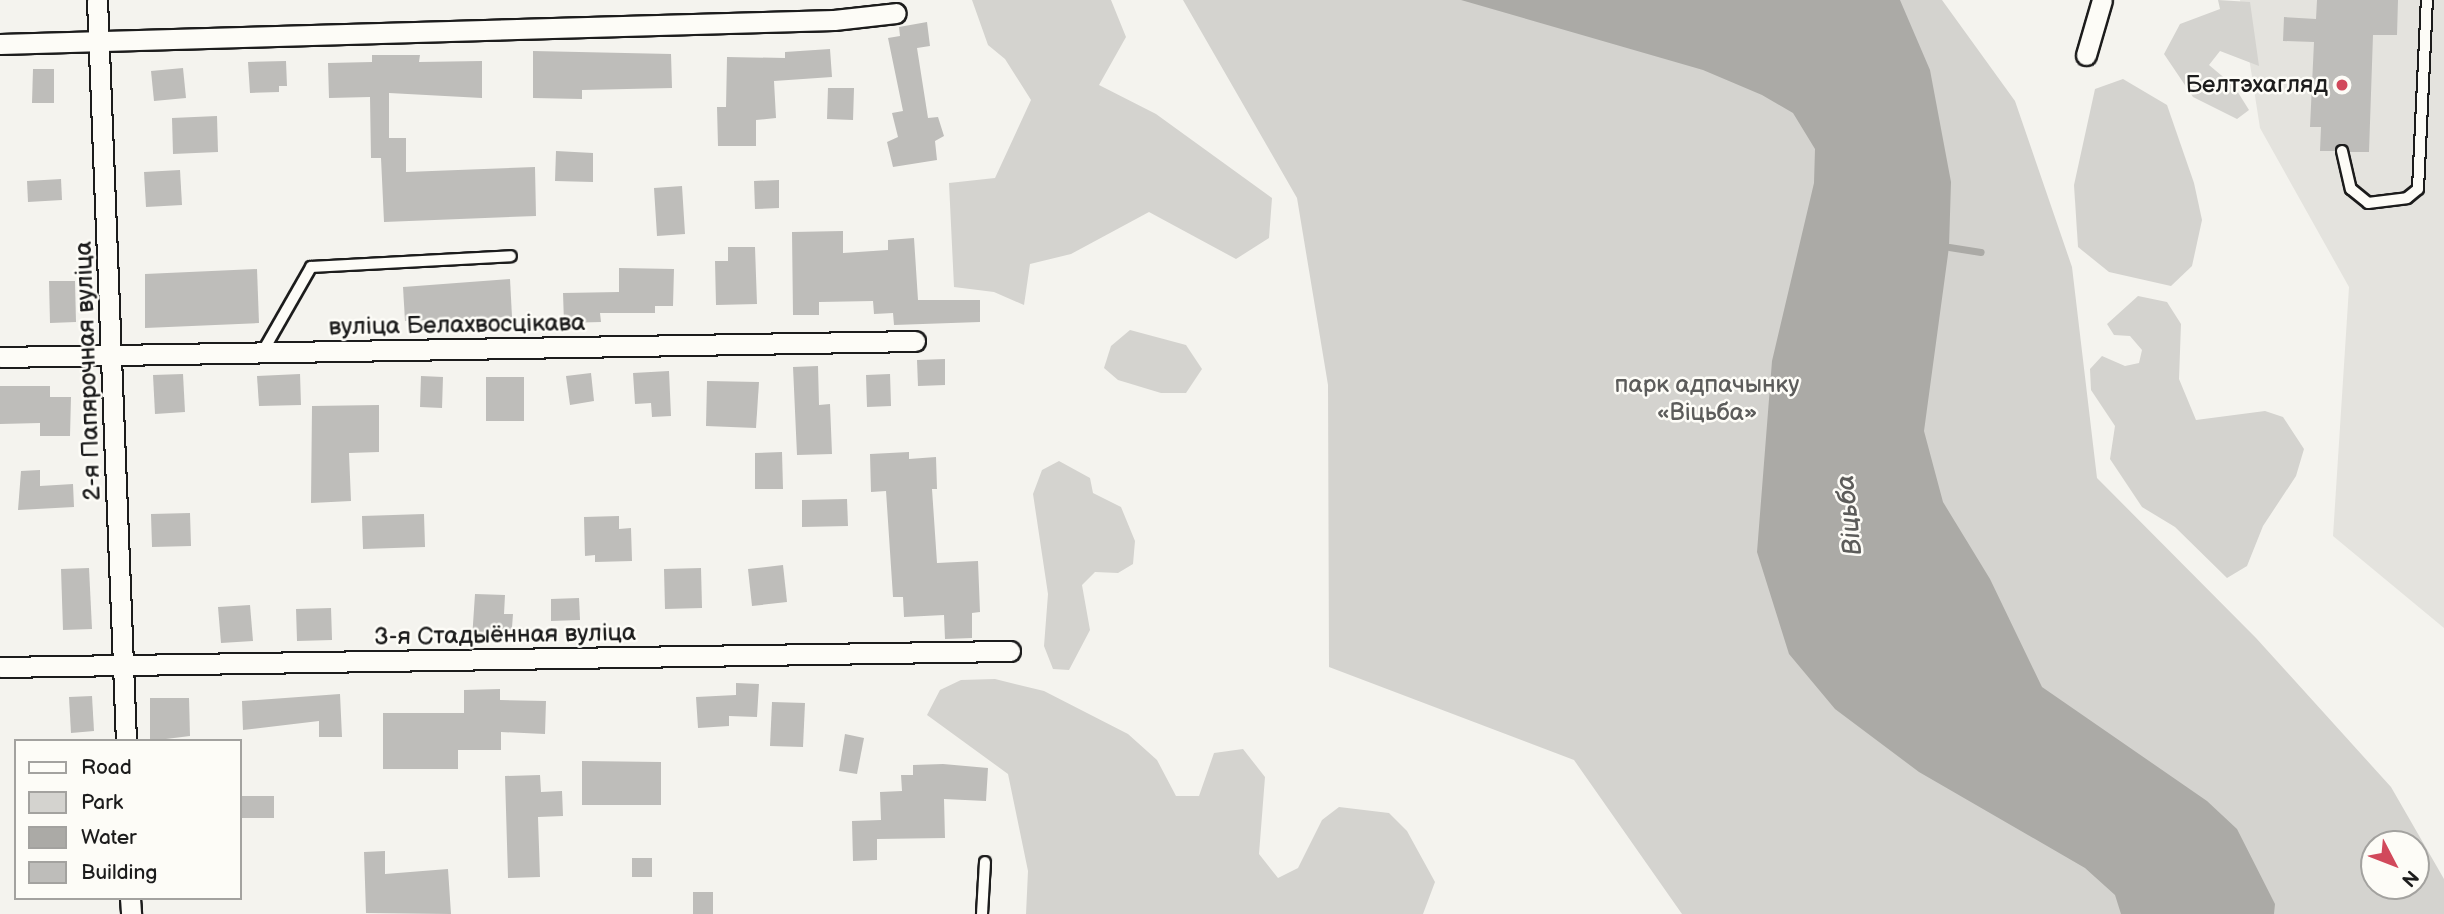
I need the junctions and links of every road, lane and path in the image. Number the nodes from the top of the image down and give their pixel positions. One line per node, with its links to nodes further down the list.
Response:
1 (97, 0): 5 (street, 2-я Папярочная вуліца)
2 (2102, 0): 7 (street)
3 (2427, 0): 8 (lane)
4 (896, 13): 5 (street)
5 (98, 42): 6 (street); 12 (street, 2-я Папярочная вуліца)
6 (0, 44)
7 (2086, 55)
8 (2342, 151)
9 (511, 256): 11 (lane)
10 (915, 341): 11 (street, вуліца Белахвосцікава)
11 (262, 353): 12 (street, вуліца Белахвосцікава)
12 (112, 354): 13 (street, вуліца Белахвосцікава); 15 (street, 2-я Папярочная вуліца)
13 (0, 357)
14 (1010, 652): 15 (street, 3-я Стадыённая вуліца)
15 (123, 663): 16 (street, 3-я Стадыённая вуліца); 17 (street, 2-я Папярочная вуліца)
16 (0, 667)
17 (125, 739)
18 (985, 862): 19 (lane)
19 (982, 914)

